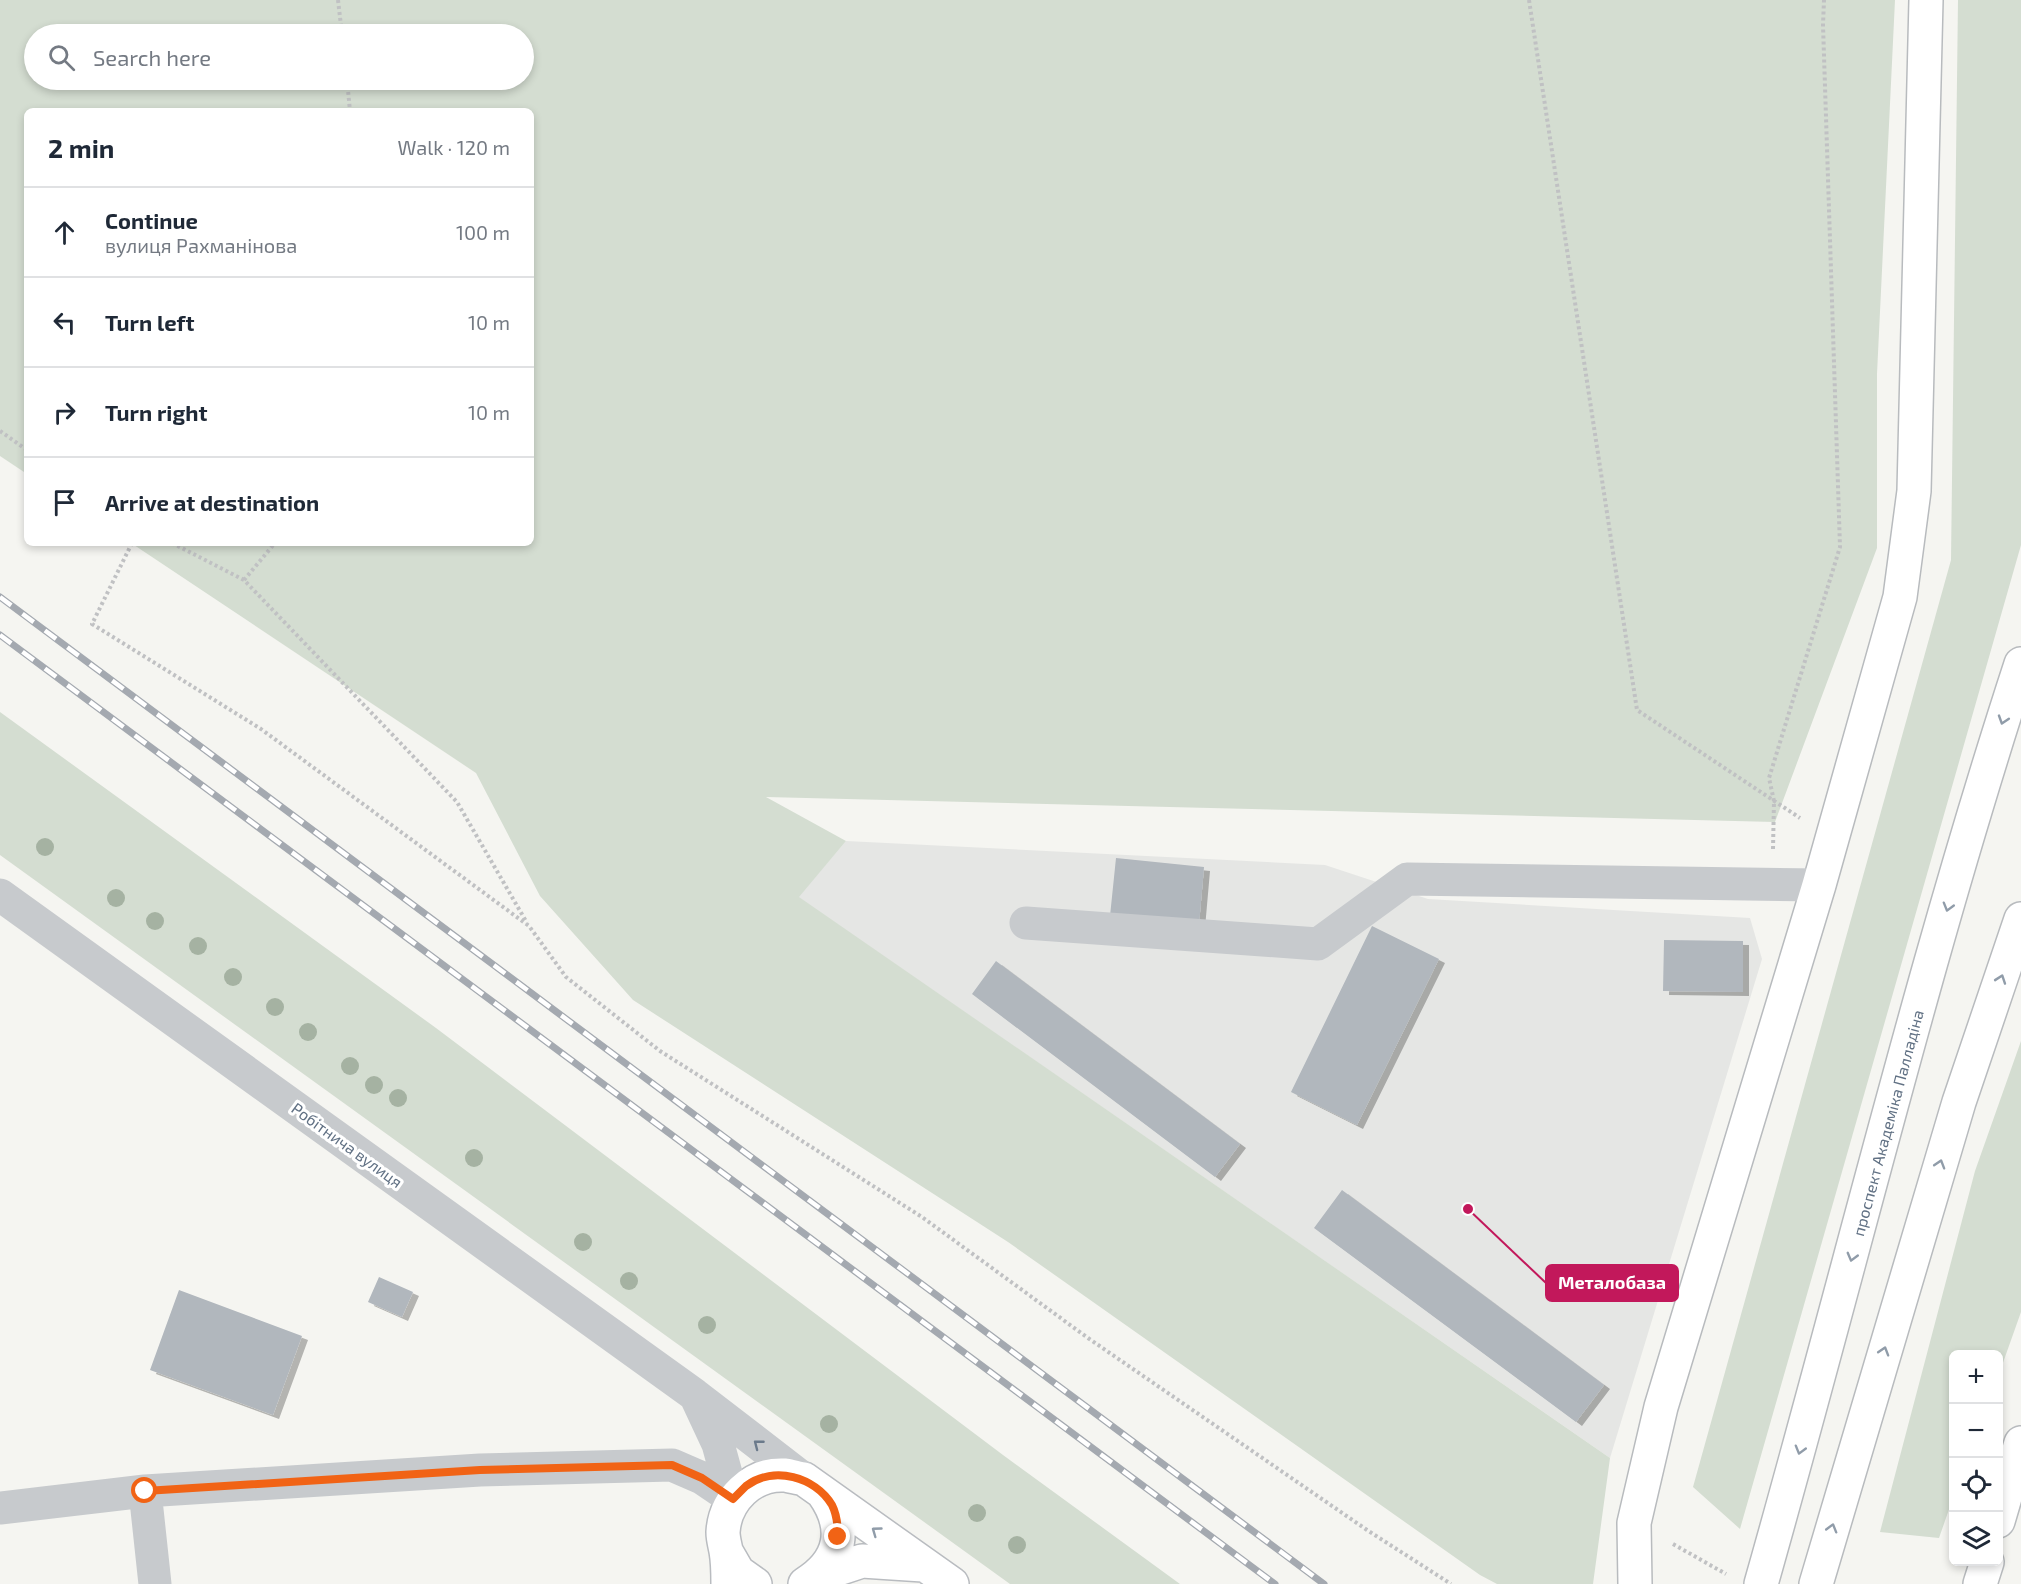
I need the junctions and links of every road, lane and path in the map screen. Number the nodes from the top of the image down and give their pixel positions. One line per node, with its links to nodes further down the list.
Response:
1 (338, 0): 5 (path)
2 (1529, 0): 15 (path)
3 (1824, 0): 15 (path)
4 (1926, 0): 16 (main road)
5 (341, 24)
6 (348, 90): 7 (path)
7 (351, 108)
8 (0, 431): 9 (path)
9 (24, 448)
10 (131, 546): 22 (path)
11 (178, 546): 13 (path)
12 (272, 546): 13 (path)
13 (244, 580): 22 (path)
14 (2021, 664): 35 (main road, проспект Академіка Палладіна, one-way to 35)
15 (1774, 801): 16 (path); 17 (path)
16 (1832, 839): 18 (main road)
17 (1773, 855)
18 (1819, 885): 21 (street); 40 (main road)
19 (0, 895): 23 (street, Робітнича вулиця)
20 (2021, 919): 41 (main road, one-way to 20)
21 (1026, 923)
22 (529, 926): 39 (path)
23 (695, 1395): 25 (street, Робітнича вулиця, one-way to 23); 27 (street, Робітнича вулиця)
24 (2021, 1443): 29 (main road)
25 (813, 1486): 27 (main road); 31 (main road, one-way to 25); 34 (main road)
26 (145, 1491): 27 (street); 28 (street); 36 (street)
27 (733, 1499): 33 (main road)
28 (0, 1508)
29 (2001, 1512)
30 (1672, 1544): 35 (path)
31 (923, 1564): 34 (main road); 38 (main road)
32 (1986, 1566): 42 (main road)
33 (728, 1569): 37 (main road)
34 (813, 1579)
35 (1747, 1581)
36 (155, 1584)
37 (755, 1584)
38 (952, 1584)
39 (1451, 1584)
40 (1635, 1584)
41 (1816, 1584)
42 (1980, 1584)

